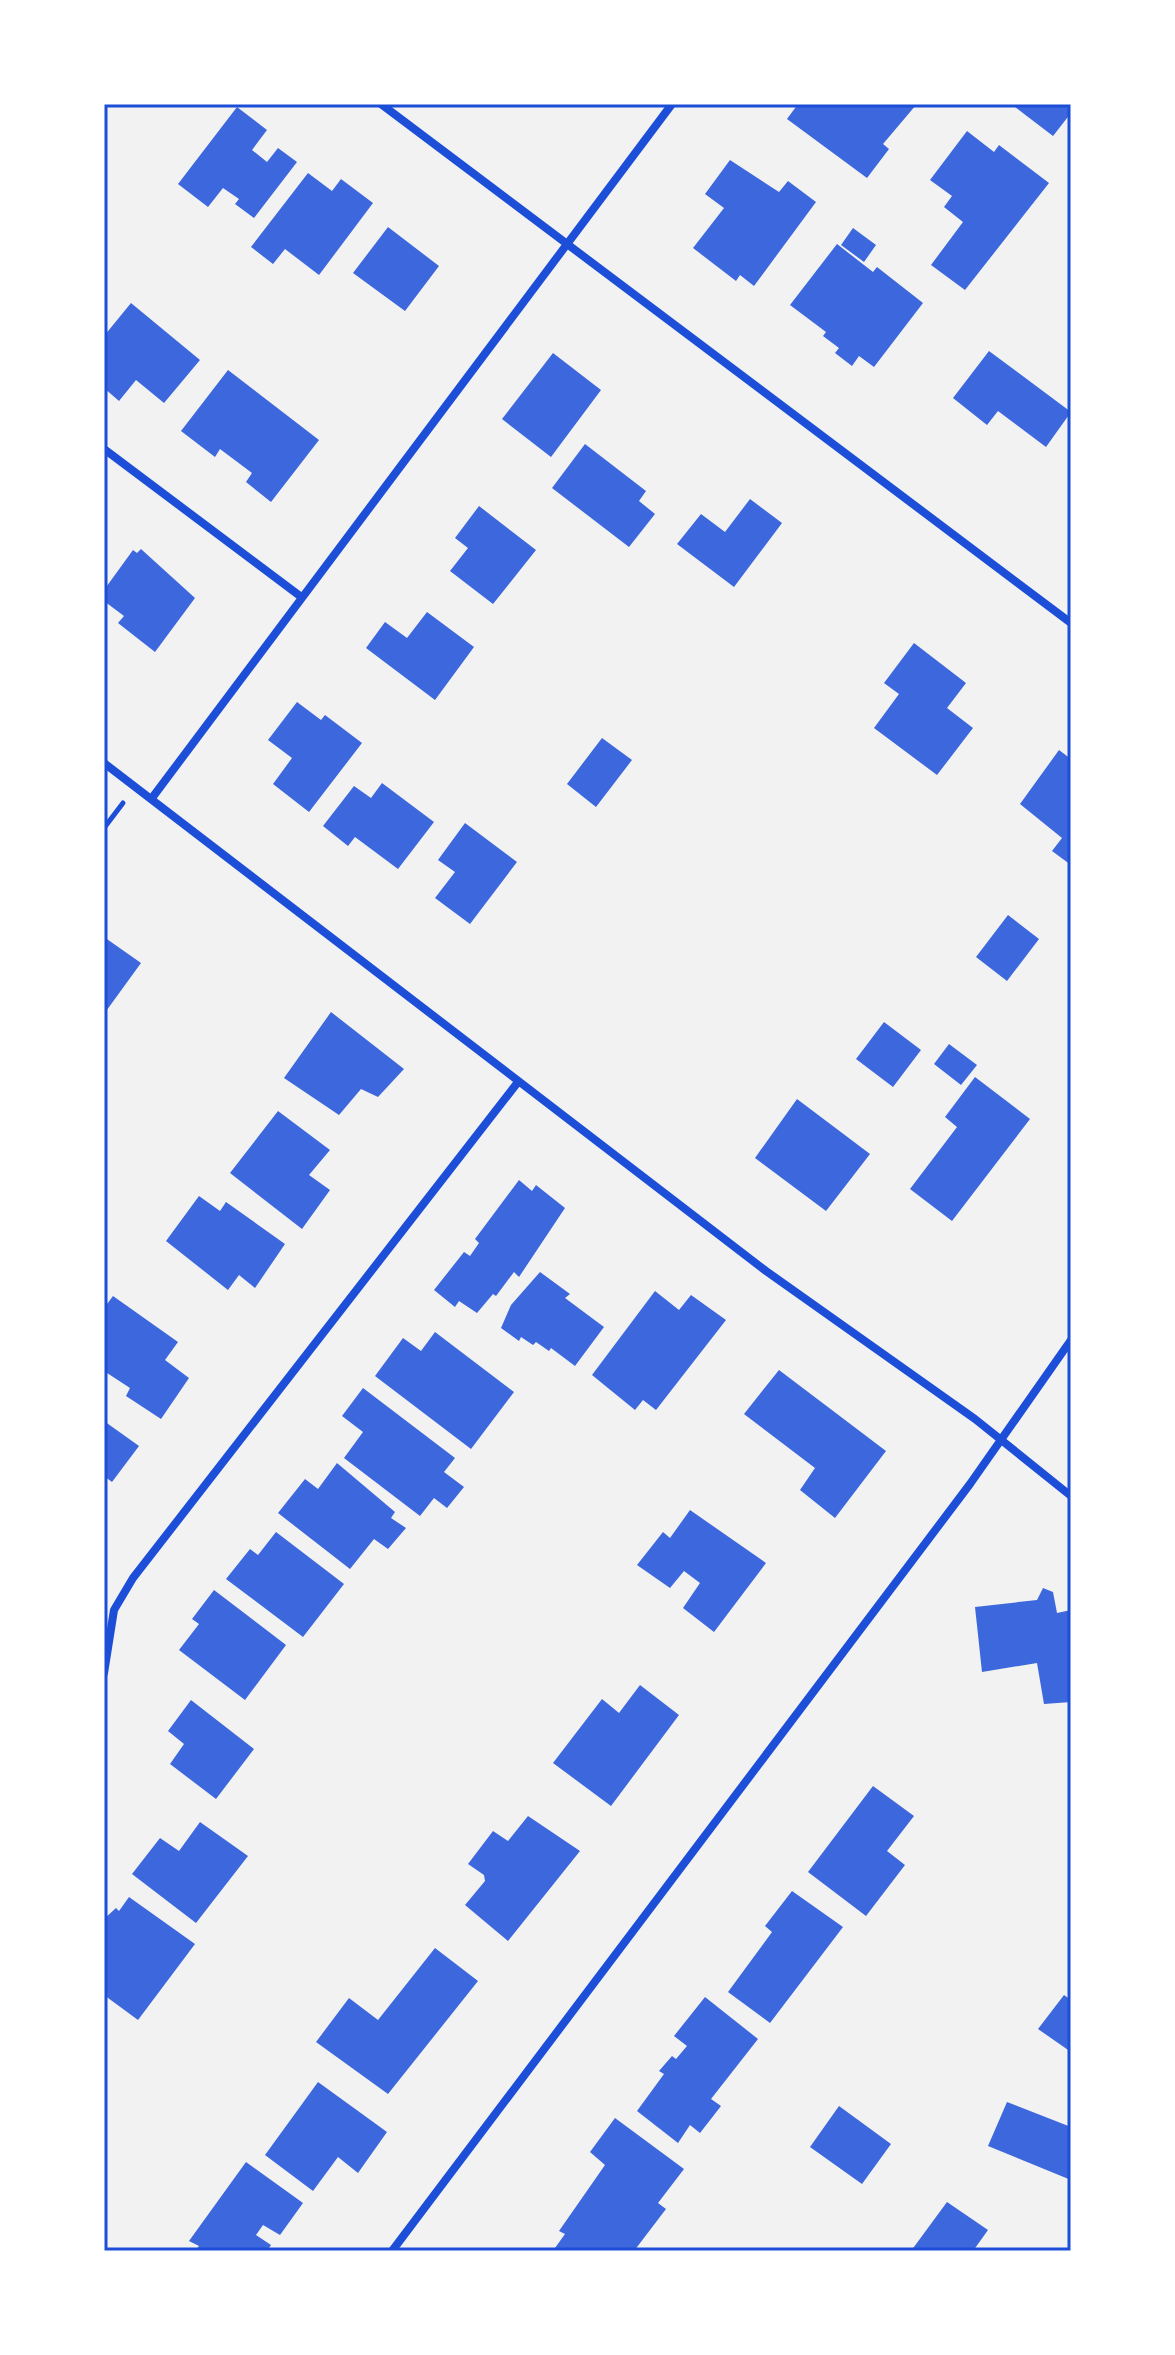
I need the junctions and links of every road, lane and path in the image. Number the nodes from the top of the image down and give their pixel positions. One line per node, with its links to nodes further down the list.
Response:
1 (381, 104): 3 (street)
2 (672, 104): 3 (street)
3 (567, 244): 5 (street); 6 (street)
4 (104, 449): 5 (street)
5 (300, 596): 8 (street)
6 (1071, 623)
7 (104, 763): 8 (street)
8 (152, 798): 9 (street)
9 (518, 1082): 11 (street); 13 (street)
10 (1071, 1340): 11 (street)
11 (1001, 1440): 12 (street); 14 (street)
12 (1071, 1496)
13 (104, 1673)
14 (392, 2251)

